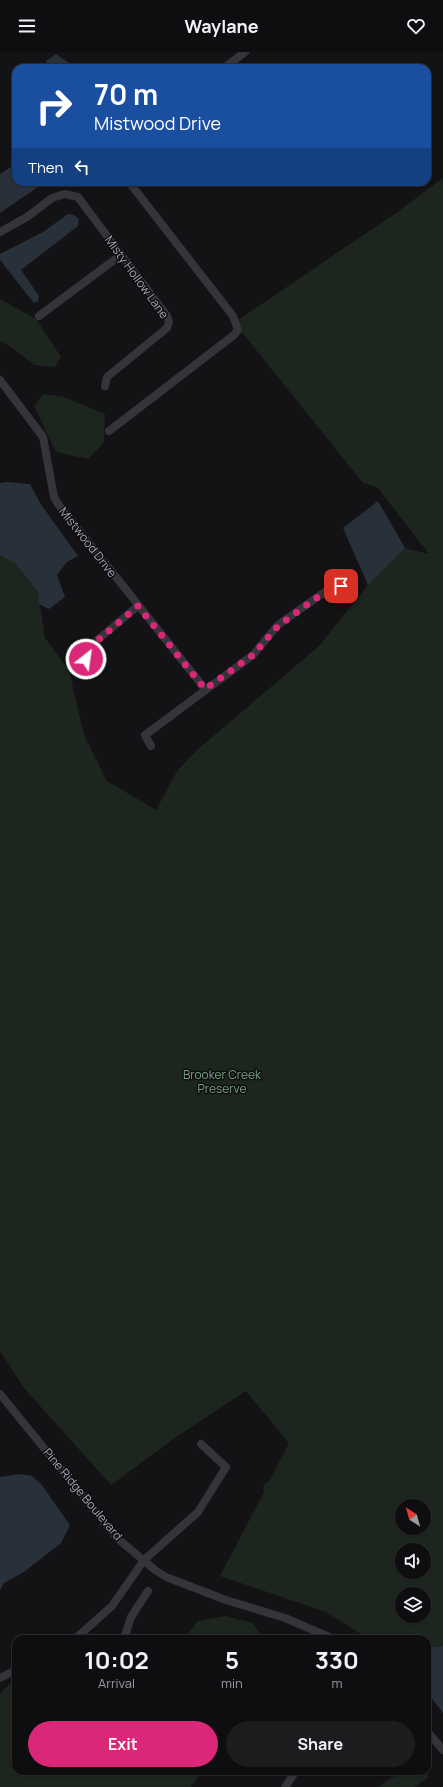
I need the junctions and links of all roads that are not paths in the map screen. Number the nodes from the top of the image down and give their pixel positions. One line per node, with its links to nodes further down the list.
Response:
1 (245, 52): 2 (street)
2 (229, 64)
3 (132, 186): 9 (street)
4 (0, 232): 5 (street, Misty Hollow Lane)
5 (121, 255): 6 (street); 8 (street, Misty Hollow Lane)
6 (39, 316)
7 (0, 380): 11 (street, Mistwood Drive)
8 (105, 386)
9 (109, 432)
10 (341, 586): 13 (street)
11 (138, 606): 12 (street); 13 (street, Mistwood Drive)
12 (86, 659)
13 (205, 689): 14 (street)
14 (151, 746)
15 (0, 1394): 17 (street, Pine Ridge Boulevard)
16 (201, 1444): 17 (street)
17 (144, 1560): 19 (street); 21 (street, Pine Ridge Boulevard)
18 (148, 1591): 20 (street)
19 (79, 1635)
20 (125, 1635)
21 (325, 1635)
22 (12, 1672): 23 (street)
23 (0, 1678)
24 (431, 1736): 25 (street)
25 (443, 1750)
26 (294, 1775): 27 (street)
27 (286, 1787)

